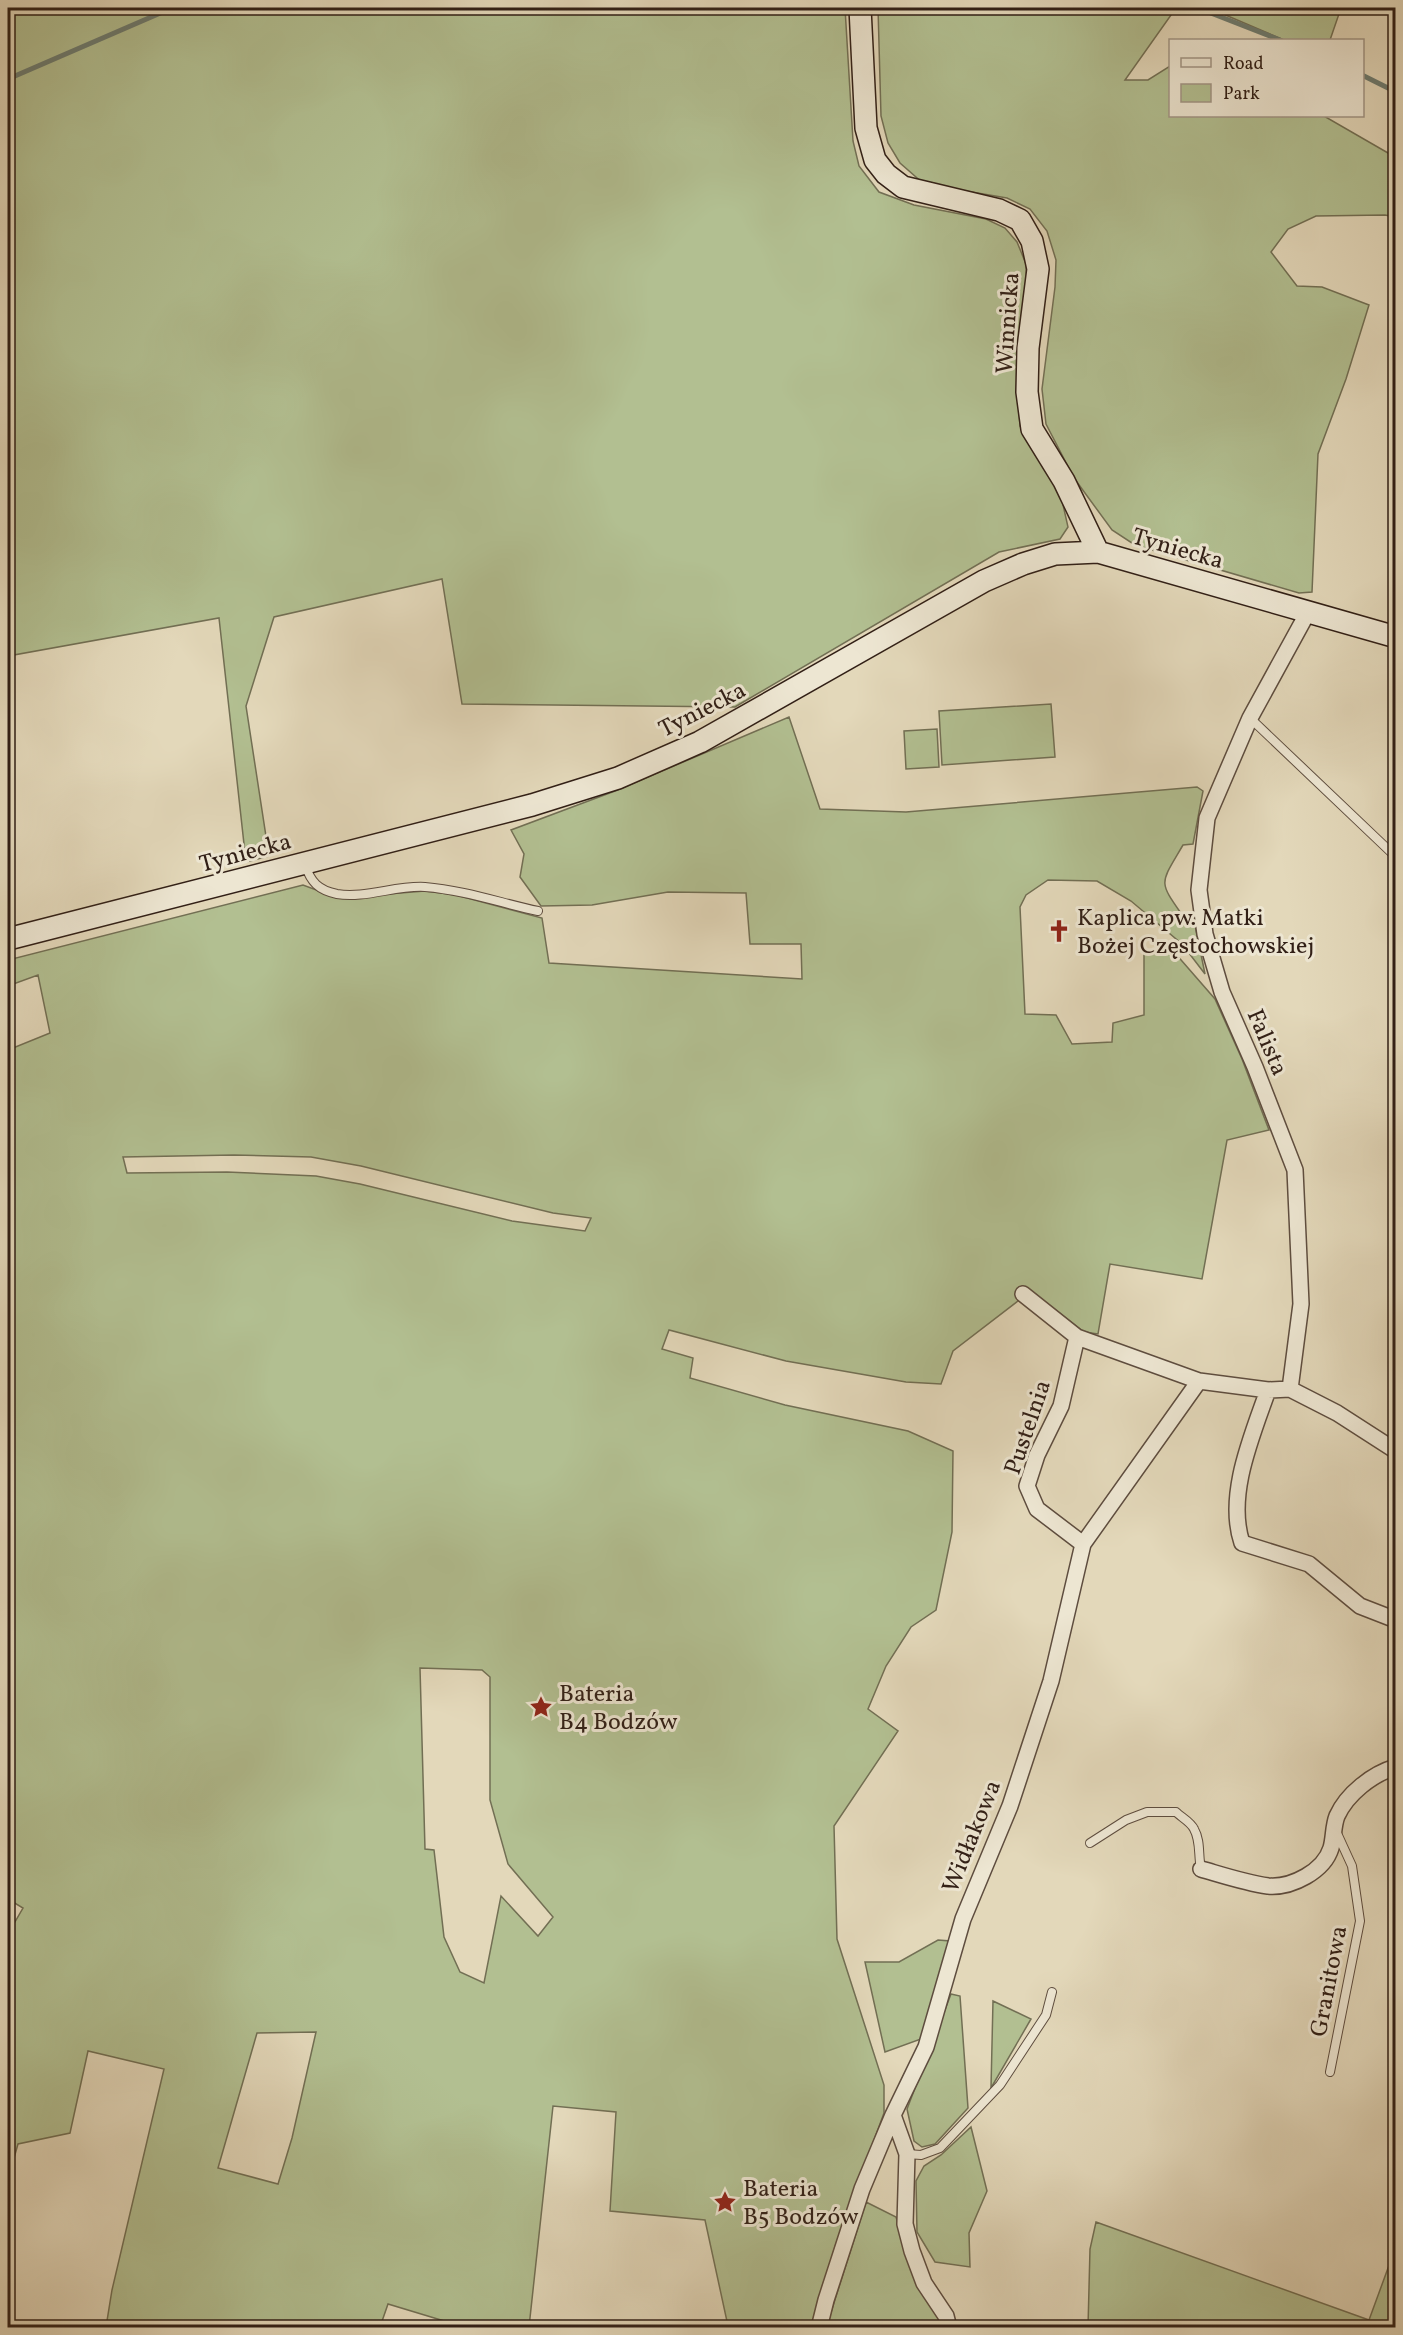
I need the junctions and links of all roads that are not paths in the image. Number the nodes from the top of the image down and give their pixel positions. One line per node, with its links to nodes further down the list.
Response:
1 (860, 8): 2 (street, Winnicka)
2 (1098, 552): 3 (street, Tyniecka); 7 (street, Tyniecka)
3 (1308, 612): 4 (street, Tyniecka); 5 (street, Falista)
4 (1395, 637)
5 (1250, 718): 6 (lane); 13 (street, Falista)
6 (1395, 857)
7 (304, 863): 8 (lane); 9 (street, Tyniecka)
8 (538, 911)
9 (8, 939)
10 (1023, 1294): 11 (street)
11 (1077, 1337): 12 (street); 16 (street, Pustelnia)
12 (1198, 1382): 14 (street); 16 (street, Widłakowa)
13 (1290, 1389): 14 (street); 15 (street)
14 (1268, 1390): 17 (street)
15 (1395, 1451)
16 (1083, 1544): 24 (street, Widłakowa)
17 (1395, 1620)
18 (1395, 1767): 19 (street)
19 (1335, 1830): 21 (street); 23 (lane, Granitowa)
20 (1090, 1843): 21 (lane)
21 (1201, 1869)
22 (1052, 1992): 25 (lane)
23 (1330, 2072)
24 (893, 2115): 25 (street); 26 (street, Widłakowa)
25 (907, 2154): 27 (street)
26 (819, 2328)
27 (949, 2328)

